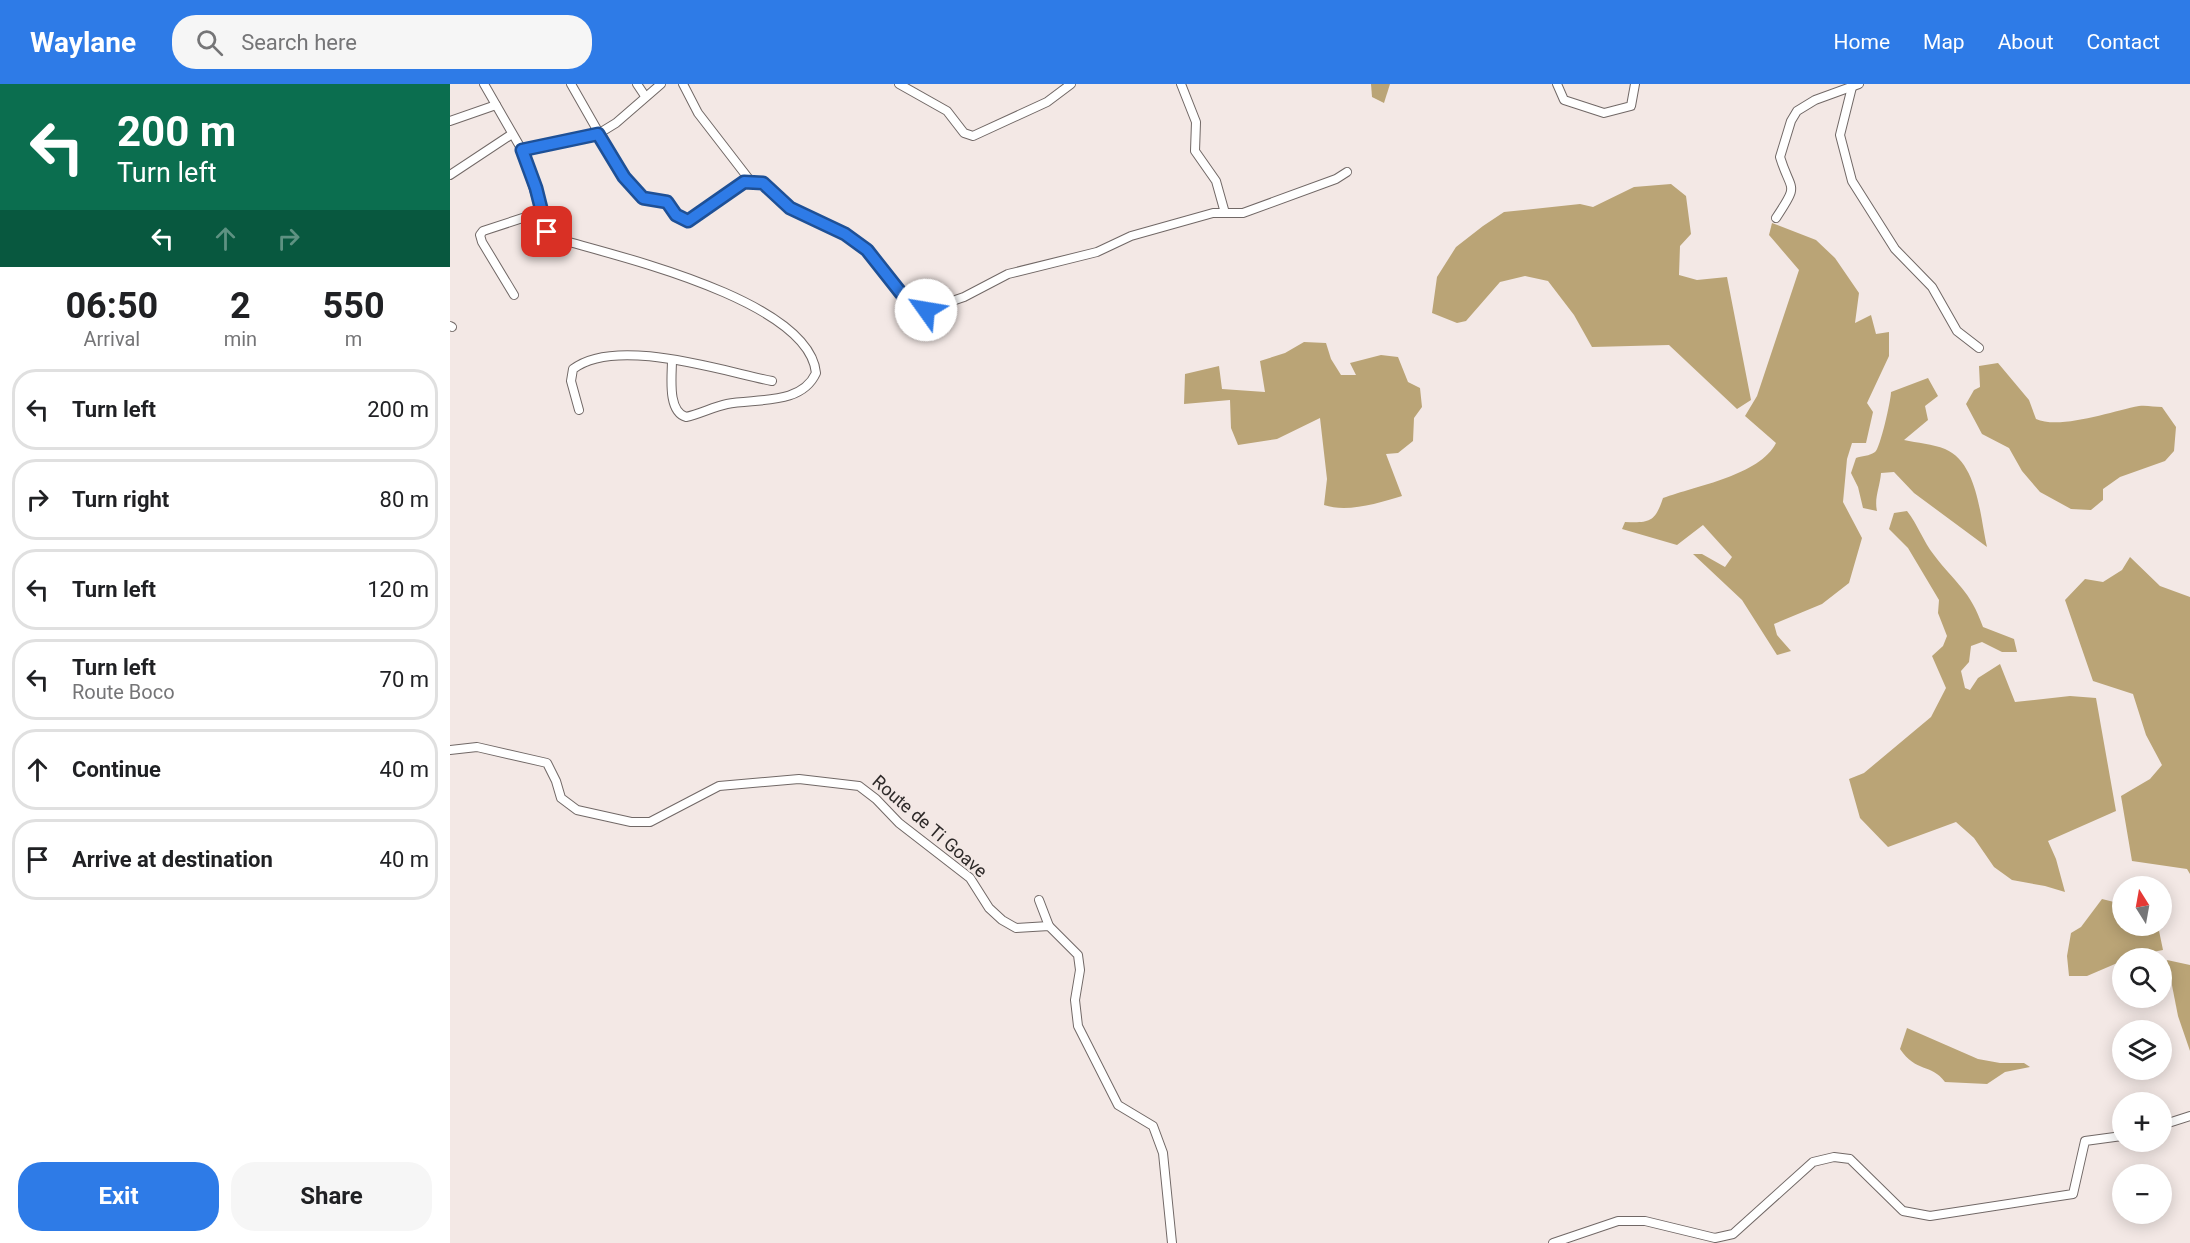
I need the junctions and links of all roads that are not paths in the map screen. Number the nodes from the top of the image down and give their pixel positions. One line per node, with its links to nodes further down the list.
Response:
1 (484, 84): 13 (street)
2 (571, 84): 16 (street)
3 (637, 84): 12 (street)
4 (661, 84): 12 (street)
5 (683, 84): 20 (street)
6 (900, 84): 7 (street)
7 (1071, 84)
8 (1182, 84): 22 (street)
9 (1557, 84): 10 (street)
10 (1635, 84)
11 (1856, 85): 23 (street); 25 (street)
12 (645, 96): 16 (street)
13 (496, 105): 14 (street); 15 (street)
14 (450, 121)
15 (512, 134): 17 (street); 19 (street)
16 (598, 134): 17 (street); 20 (street)
17 (522, 150): 21 (street)
18 (1347, 172): 22 (street)
19 (450, 175)
20 (752, 183): 22 (street)
21 (541, 212): 24 (street); 26 (street)
22 (1225, 213)
23 (1776, 218)
24 (514, 295)
25 (1979, 348)
26 (672, 360): 27 (street); 28 (street)
27 (772, 381)
28 (579, 410)
29 (450, 750): 31 (street, Route de Ti Goave)
30 (1039, 900): 31 (street)
31 (1049, 926): 35 (street)
32 (2190, 1116): 33 (street)
33 (2172, 1122)
34 (2112, 1137): 36 (street)
35 (1172, 1243)
36 (1553, 1243)

